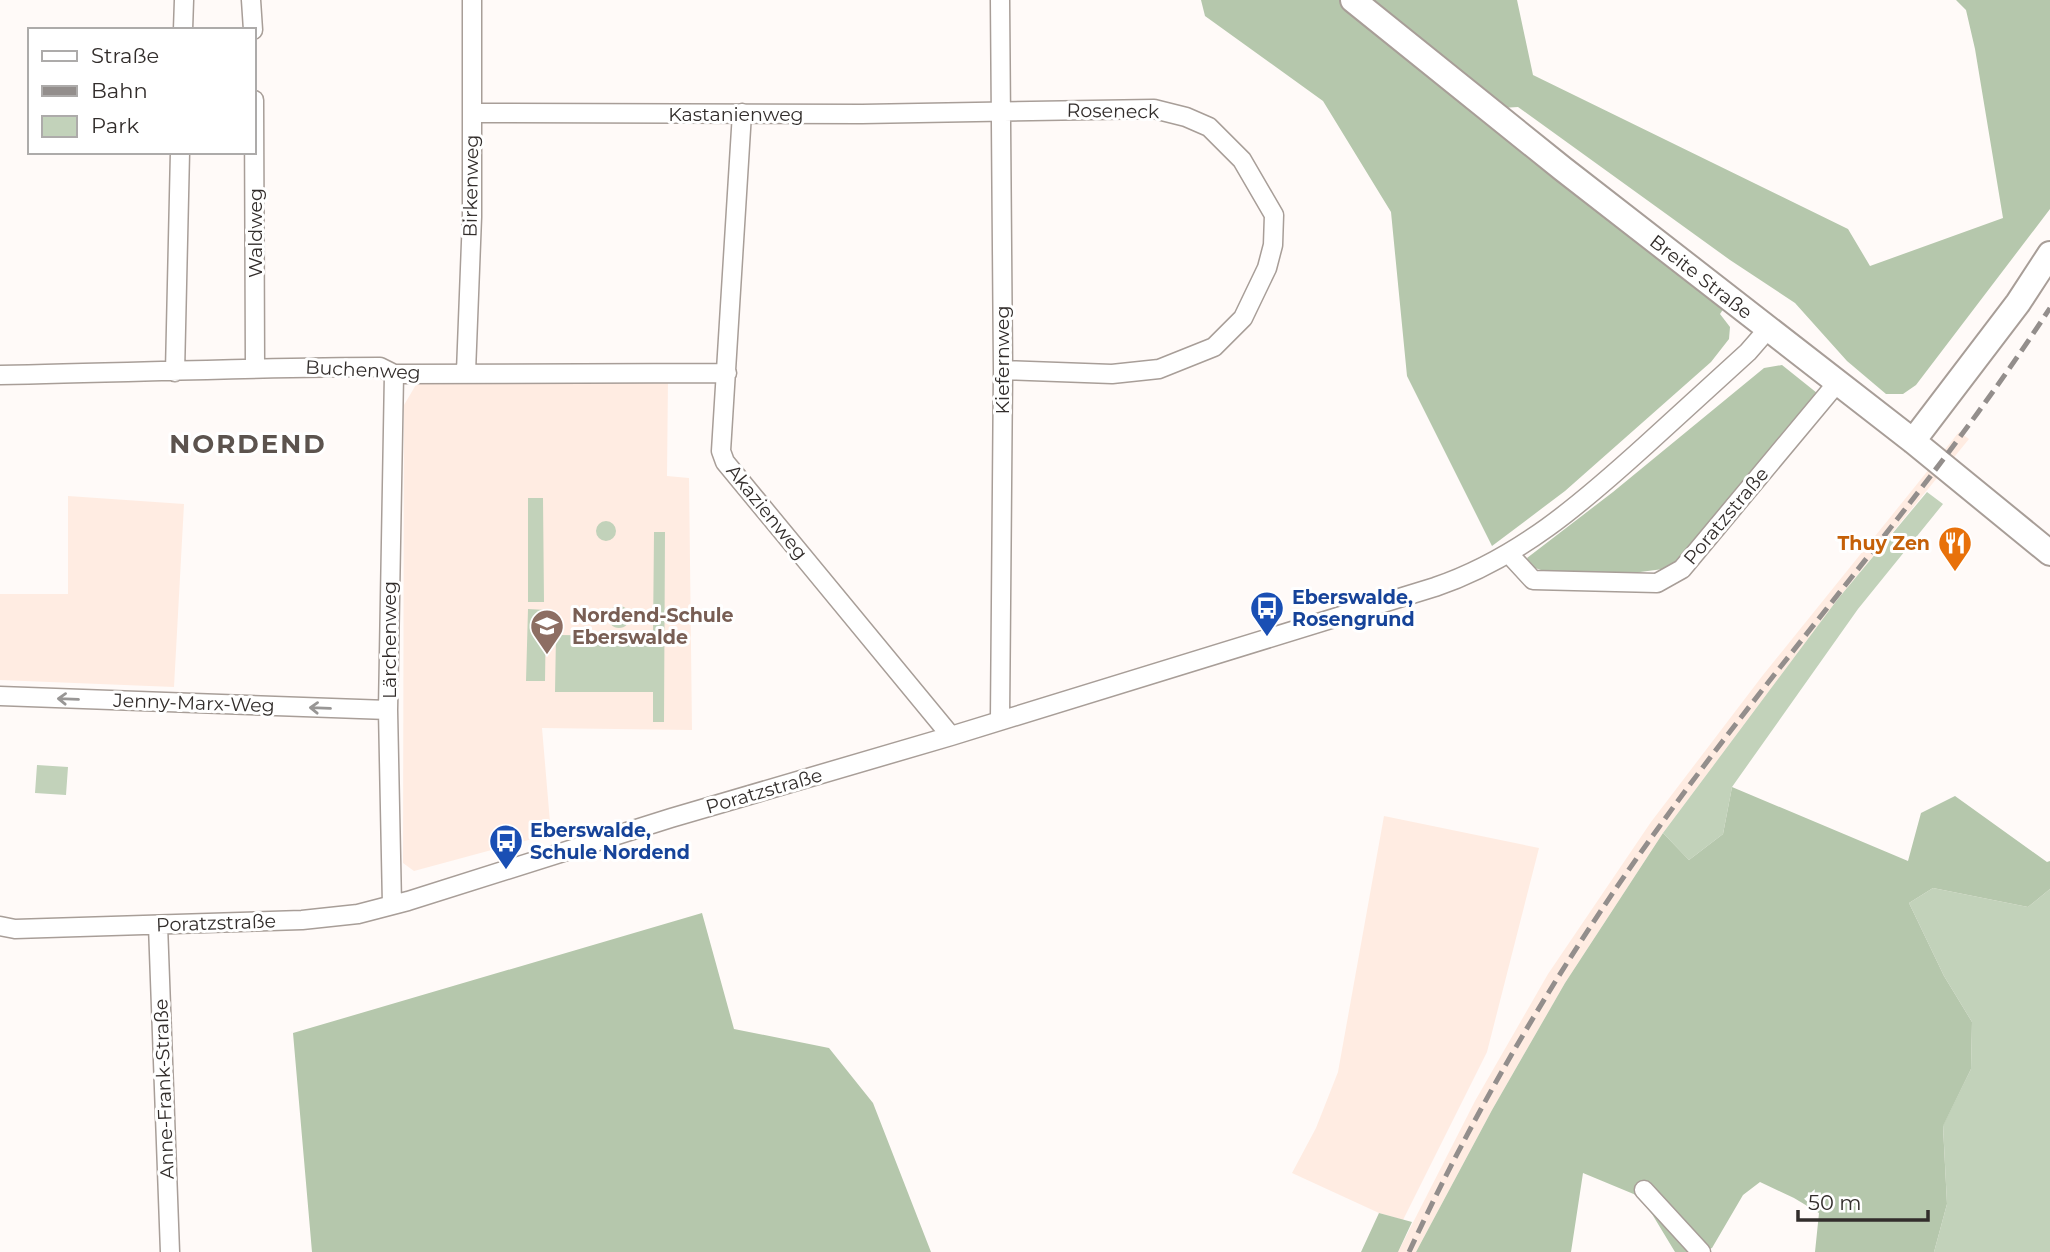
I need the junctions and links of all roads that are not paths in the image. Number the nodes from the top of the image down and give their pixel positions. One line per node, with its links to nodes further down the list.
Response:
1 (184, 0): 6 (street)
2 (251, 0): 7 (street)
3 (472, 0): 9 (street, Birkenweg)
4 (1000, 0): 8 (street, Kiefernweg)
5 (1353, 0): 14 (main road, Breite Straße)
6 (183, 28)
7 (253, 28)
8 (1000, 111): 10 (street, Kastanienweg); 16 (street, Kiefernweg); 16 (street, Roseneck)
9 (472, 113): 10 (street, Kastanienweg); 18 (street, Birkenweg)
10 (741, 113): 19 (street, Akazienweg)
11 (180, 154): 17 (street)
12 (254, 154): 15 (street, Waldweg)
13 (2050, 254): 23 (main road)
14 (1768, 329): 22 (main road, Breite Straße); 25 (street, Poratzstraße)
15 (255, 367): 17 (street, Buchenweg); 20 (street, Buchenweg)
16 (1003, 370): 28 (street, Kiefernweg)
17 (176, 372): 21 (street, Buchenweg)
18 (466, 372): 19 (street, Buchenweg); 20 (street, Buchenweg)
19 (727, 373): 29 (street, Akazienweg)
20 (394, 374): 27 (street, Lärchenweg)
21 (0, 376)
22 (1837, 383): 23 (main road, Breite Straße); 25 (street, Poratzstraße)
23 (1913, 440): 24 (main road, Breite Straße)
24 (2050, 553)
25 (1509, 554): 28 (street, Poratzstraße)
26 (0, 696): 27 (street, Jenny-Marx-Weg, one-way to 26)
27 (388, 710): 30 (street, Lärchenweg)
28 (1000, 720): 29 (street, Poratzstraße)
29 (951, 736): 30 (street, Poratzstraße)
30 (391, 905): 31 (street, Poratzstraße)
31 (158, 925): 32 (street, Poratzstraße); 34 (street, Anne-Frank-Straße)
32 (0, 926)
33 (1644, 1189): 35 (street)
34 (170, 1252)
35 (1701, 1252)

